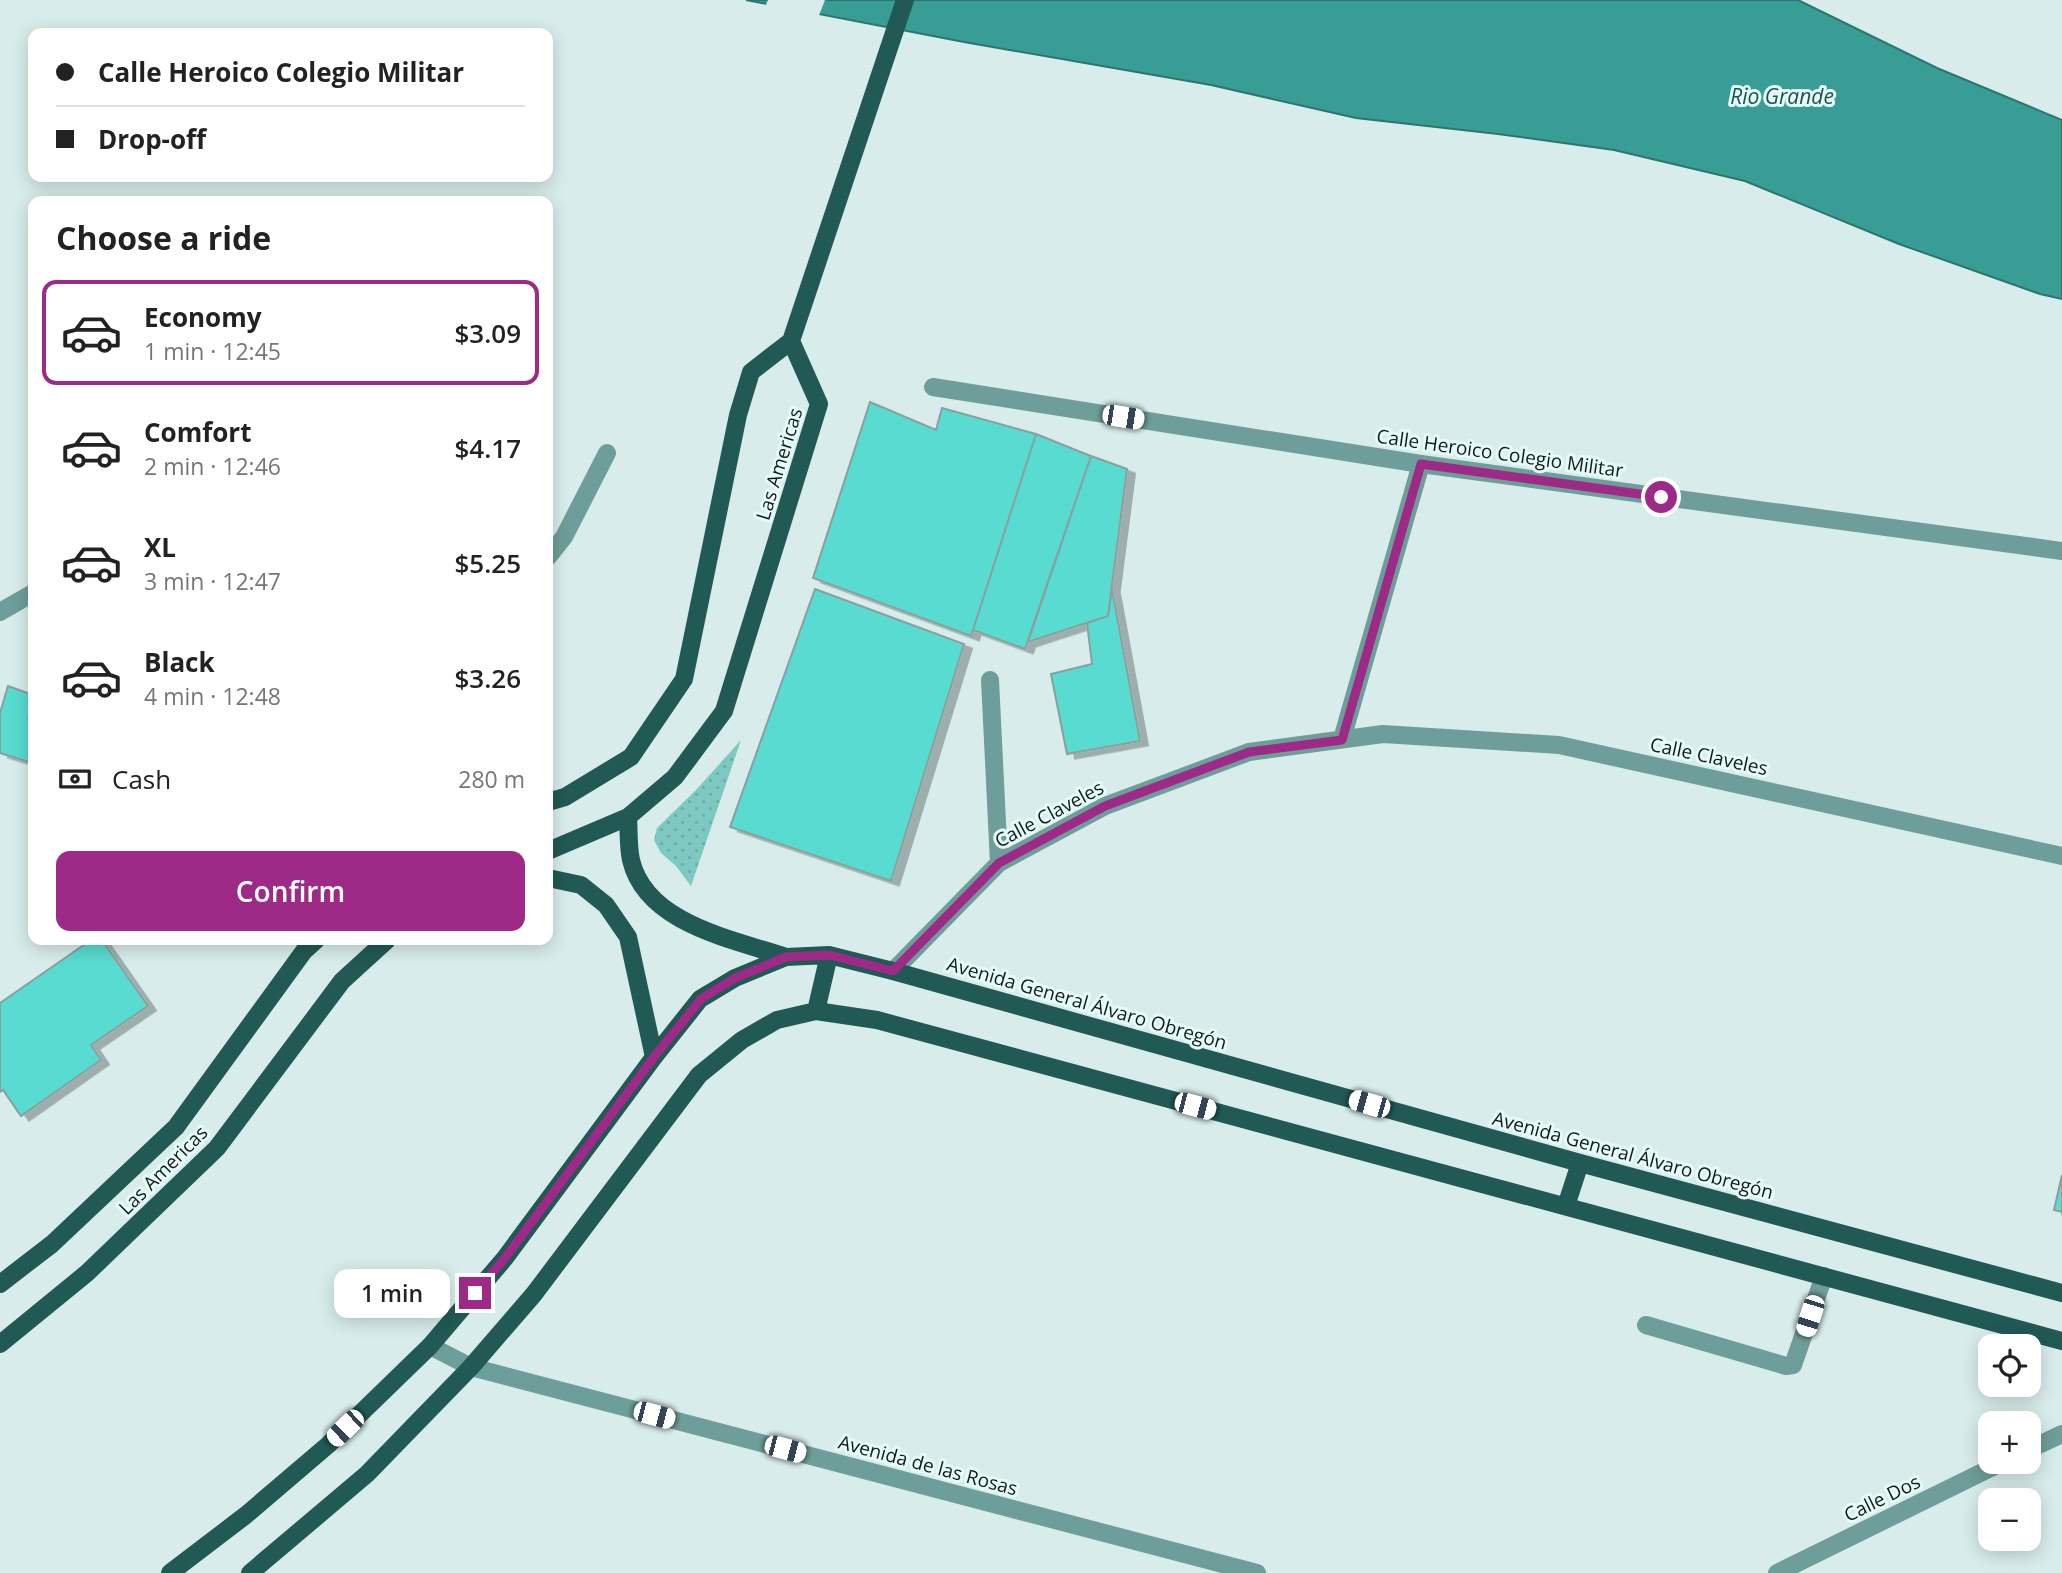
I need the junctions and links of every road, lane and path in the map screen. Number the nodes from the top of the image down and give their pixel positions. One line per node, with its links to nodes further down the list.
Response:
1 (905, 0): 2 (main road)
2 (791, 341): 12 (main road); 13 (main road, Las Americas)
3 (933, 387): 5 (street, Calle Heroico Colegio Militar)
4 (607, 453): 6 (street)
5 (1421, 464): 7 (street, Calle Heroico Colegio Militar); 11 (street)
6 (553, 551)
7 (2062, 551)
8 (28, 596): 9 (street)
9 (0, 612)
10 (990, 680): 16 (street)
11 (1342, 740): 15 (street, Calle Claveles); 16 (street, Calle Claveles)
12 (553, 801)
13 (628, 817): 14 (main road, Las Americas); 21 (main road)
14 (553, 849)
15 (2062, 856)
16 (999, 863): 22 (street, Calle Claveles)
17 (553, 879): 24 (main road)
18 (311, 945): 28 (main road, Las Americas)
19 (382, 945): 32 (main road, Las Americas)
20 (829, 955): 21 (main road, Avenida General Álvaro Obregón); 22 (main road, Avenida General Álvaro Obregón); 23 (main road)
21 (786, 957): 24 (main road, Avenida General Álvaro Obregón)
22 (893, 971): 25 (main road, Avenida General Álvaro Obregón)
23 (816, 1011): 26 (main road); 34 (main road)
24 (654, 1057): 33 (main road, Avenida General Álvaro Obregón)
25 (1580, 1163): 26 (main road); 29 (main road, Avenida General Álvaro Obregón)
26 (1566, 1206): 27 (main road)
27 (1824, 1276): 30 (street); 31 (main road)
28 (0, 1284)
29 (2062, 1293)
30 (1646, 1325)
31 (2062, 1341)
32 (0, 1343)
33 (430, 1346): 34 (street, Avenida de las Rosas); 38 (main road, Avenida General Álvaro Obregón)
34 (471, 1367): 39 (main road); 40 (street, Avenida de las Rosas)
35 (2062, 1434): 36 (street)
36 (2041, 1444)
37 (1979, 1474): 41 (street, Calle Dos)
38 (170, 1573)
39 (250, 1573)
40 (1257, 1573)
41 (1777, 1573)

